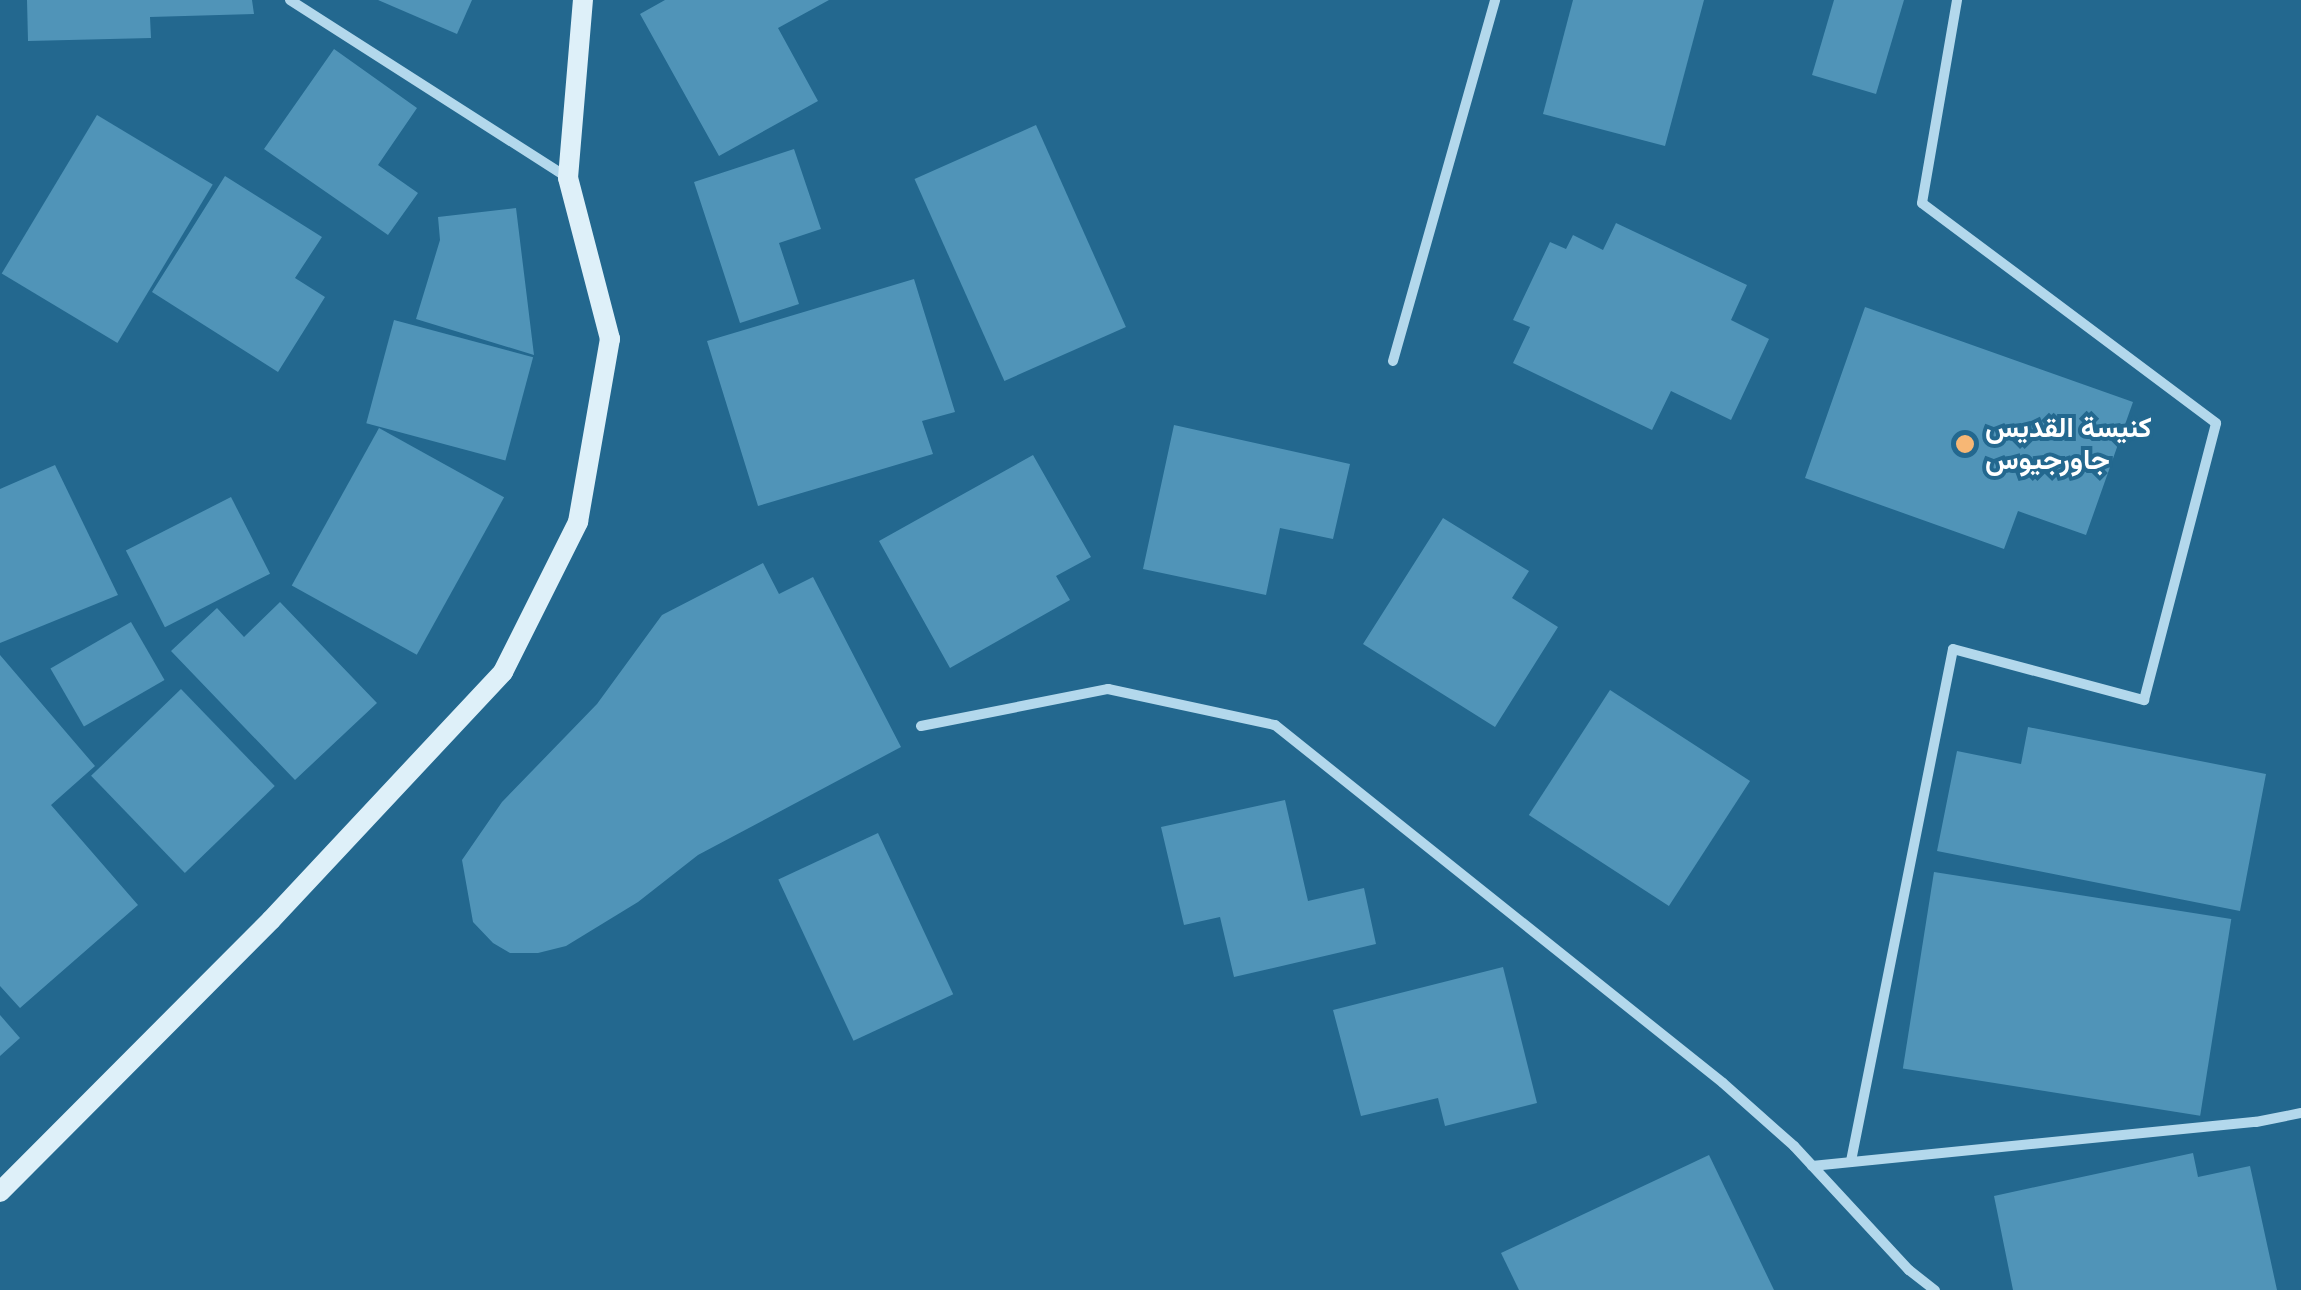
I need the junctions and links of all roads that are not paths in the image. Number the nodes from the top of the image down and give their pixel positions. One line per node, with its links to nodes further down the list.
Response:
1 (290, 0): 5 (street)
2 (583, 0): 5 (main road)
3 (1495, 0): 6 (street)
4 (1957, 0): 9 (street)
5 (568, 178): 11 (main road)
6 (1392, 361)
7 (921, 726): 10 (street)
8 (2301, 1113): 9 (street)
9 (1851, 1162): 10 (street)
10 (1812, 1166): 12 (street)
11 (0, 1192)
12 (1935, 1290)

